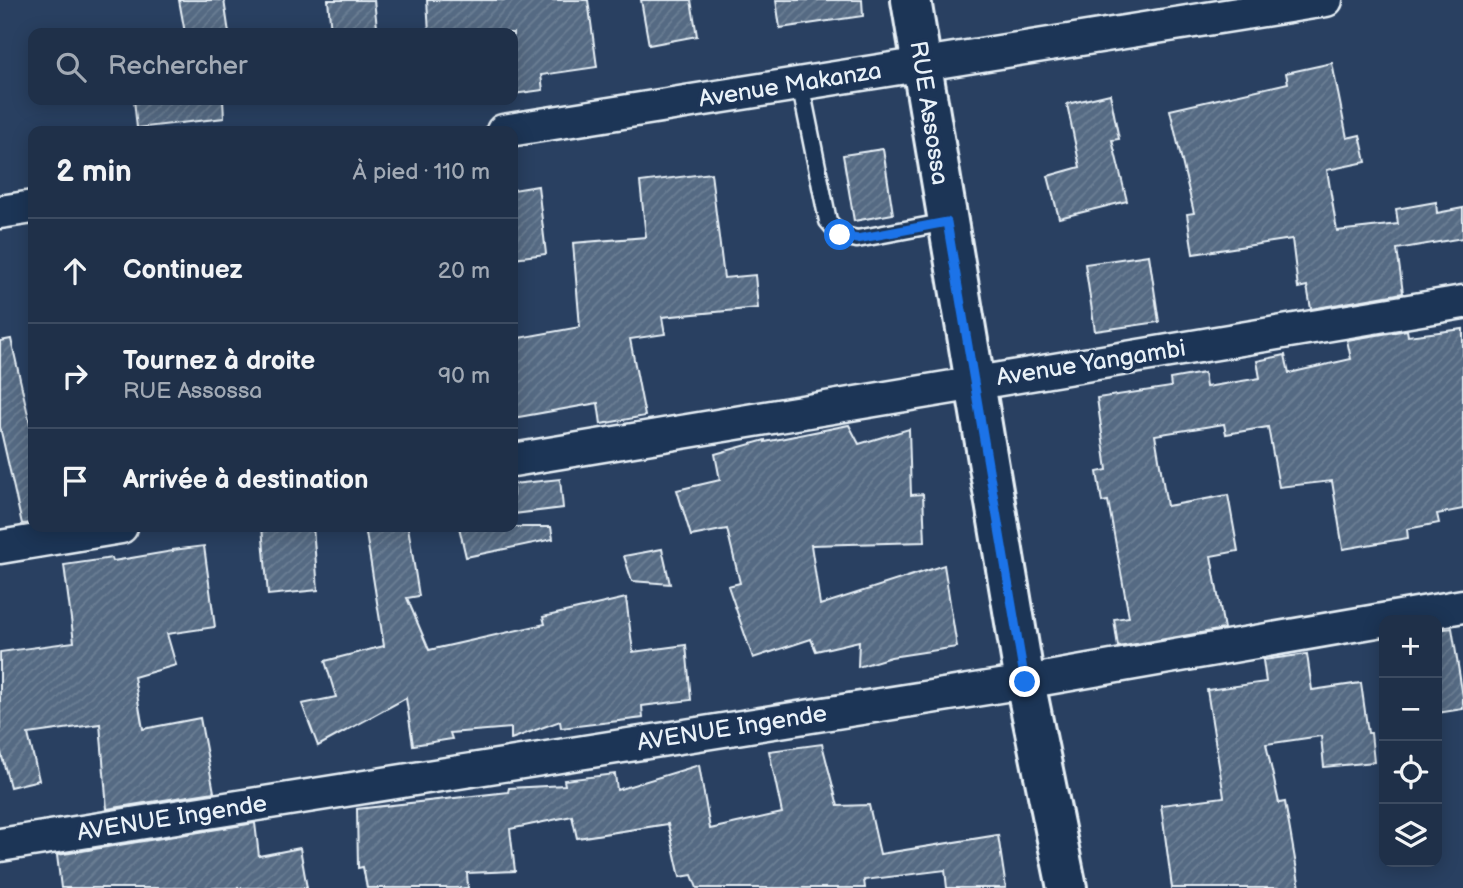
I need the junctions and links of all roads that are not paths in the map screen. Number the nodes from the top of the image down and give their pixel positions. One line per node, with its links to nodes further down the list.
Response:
1 (911, 0): 3 (street, RUE Assossa)
2 (1326, 0): 3 (street, Avenue Makanza)
3 (921, 64): 4 (street, Avenue Makanza); 8 (street, RUE Assossa)
4 (800, 83): 5 (street, Avenue Makanza); 8 (lane)
5 (518, 129)
6 (28, 208): 7 (street)
7 (0, 212)
8 (947, 222): 10 (street, RUE Assossa)
9 (1463, 302): 10 (street, Avenue Yangambi)
10 (974, 382): 11 (street, Avenue Yangambi); 15 (street, RUE Assossa)
11 (518, 459)
12 (91, 532): 13 (street)
13 (0, 547)
14 (1463, 606): 15 (street, AVENUE Ingende)
15 (1025, 682): 16 (street, AVENUE Ingende); 17 (street, RUE Assossa)
16 (0, 845)
17 (1067, 888)

